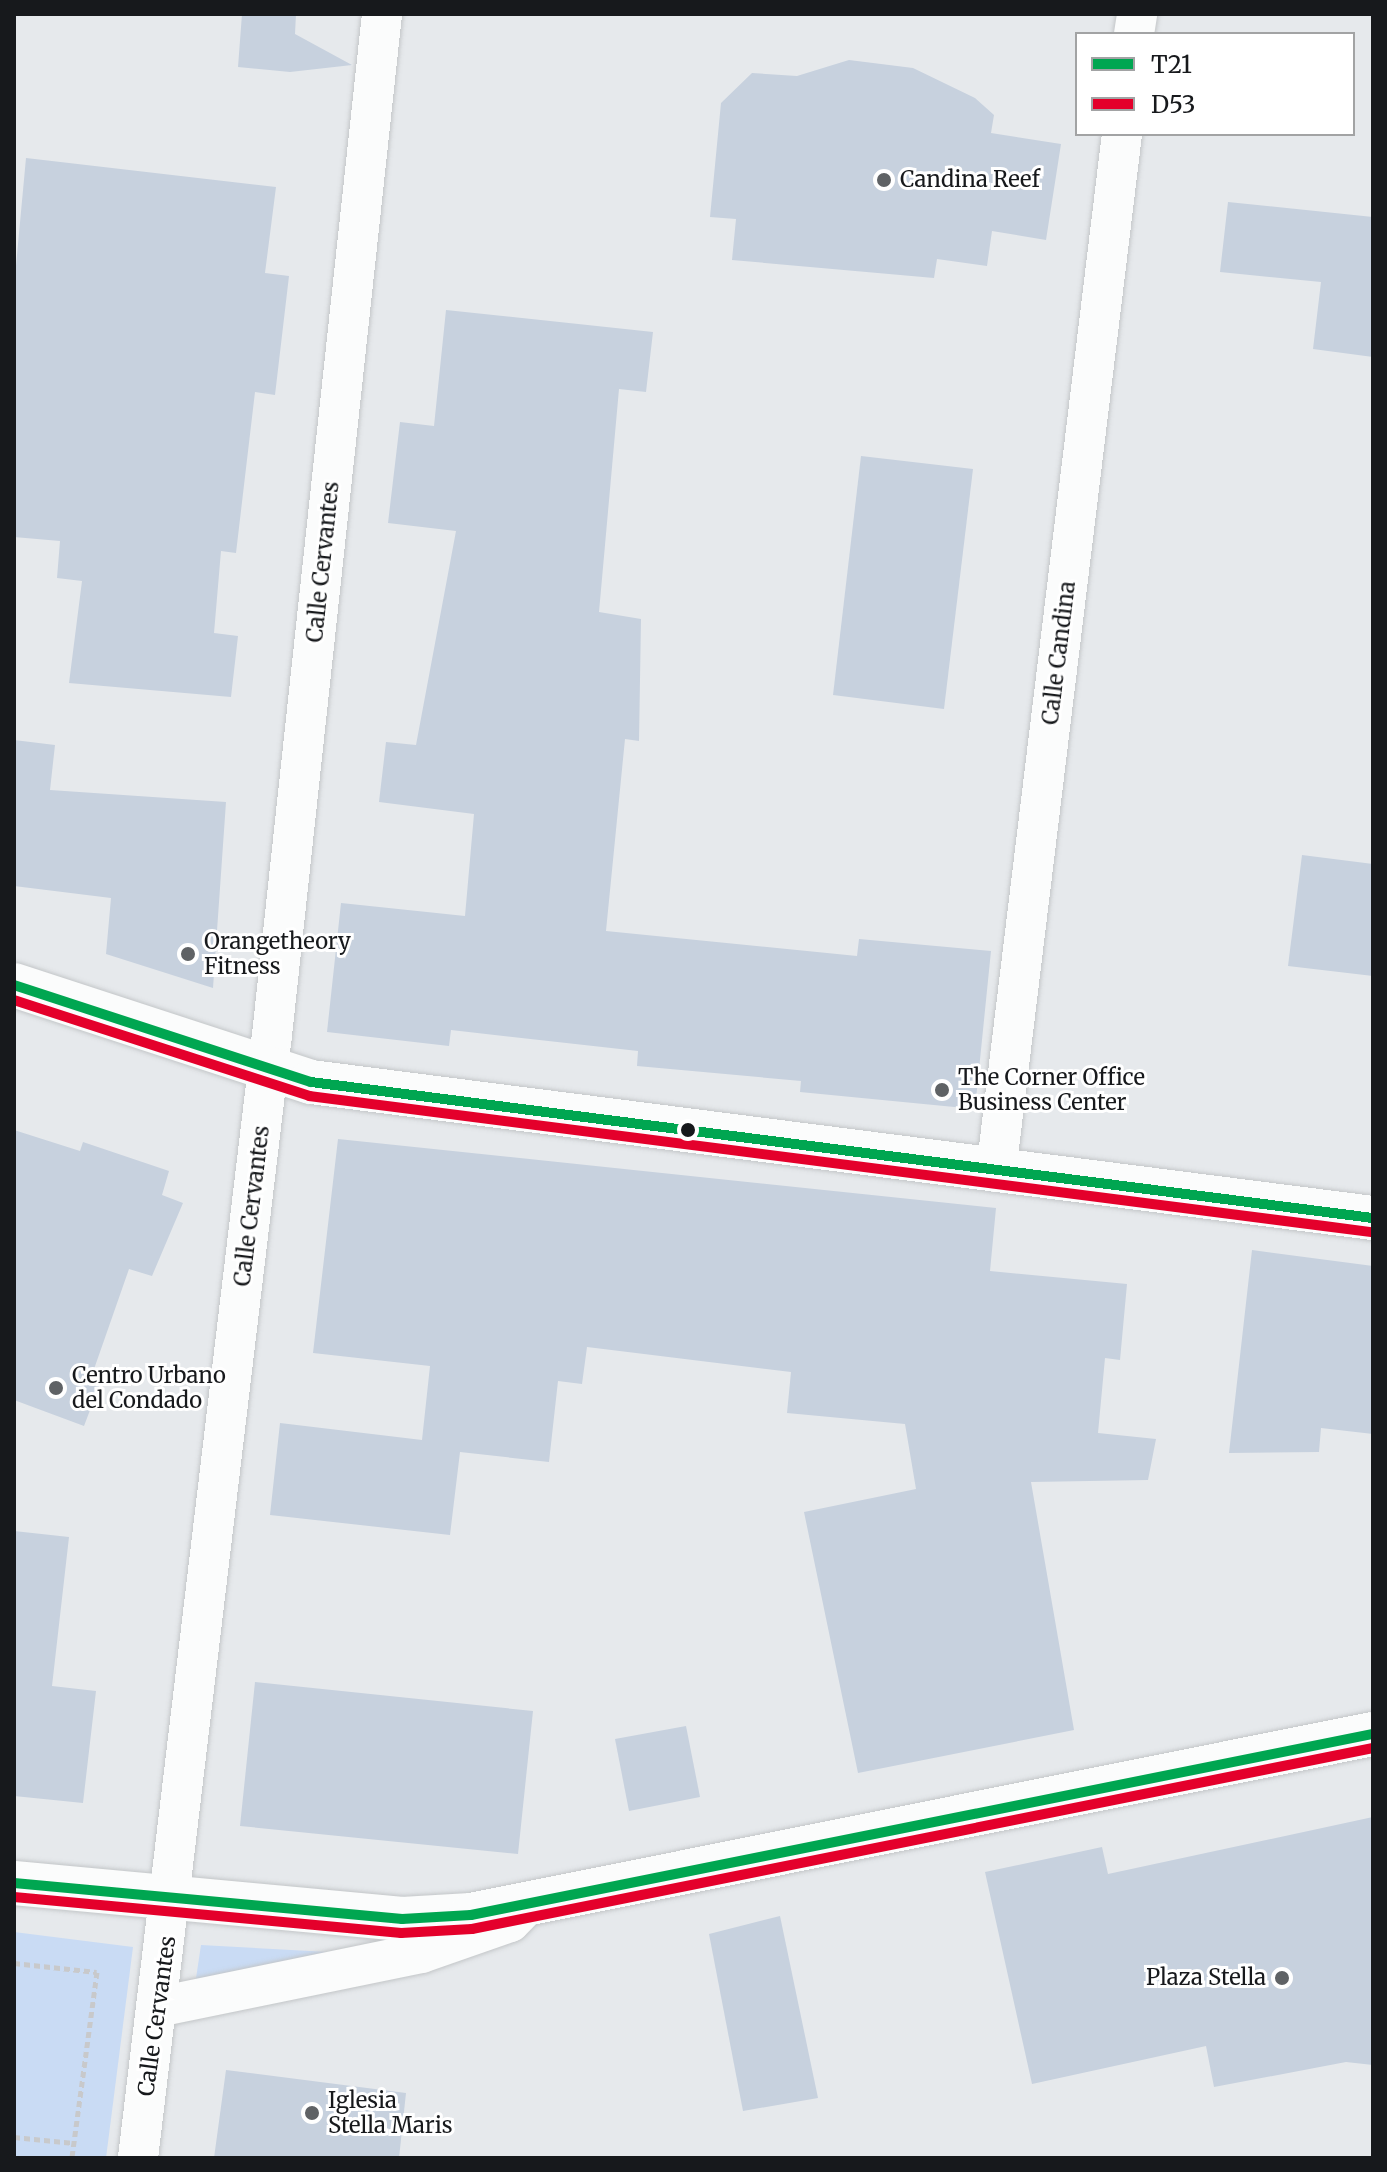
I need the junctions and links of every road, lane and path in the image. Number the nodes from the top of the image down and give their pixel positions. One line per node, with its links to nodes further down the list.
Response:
1 (382, 14): 4 (street, Calle Cervantes)
2 (1122, 136): 5 (street, Calle Candina)
3 (14, 985): 4 (street)
4 (268, 1069): 5 (street); 10 (street, Calle Cervantes)
5 (996, 1172): 6 (street)
6 (1373, 1218)
7 (1373, 1734): 9 (street)
8 (14, 1883): 10 (street)
9 (534, 1899): 10 (street); 12 (street)
10 (172, 1901): 12 (street, Calle Cervantes)
11 (14, 1963): 14 (path)
12 (158, 2007): 16 (street, Calle Cervantes)
13 (14, 2137): 14 (path)
14 (74, 2143): 15 (path)
15 (72, 2158)
16 (138, 2158)

